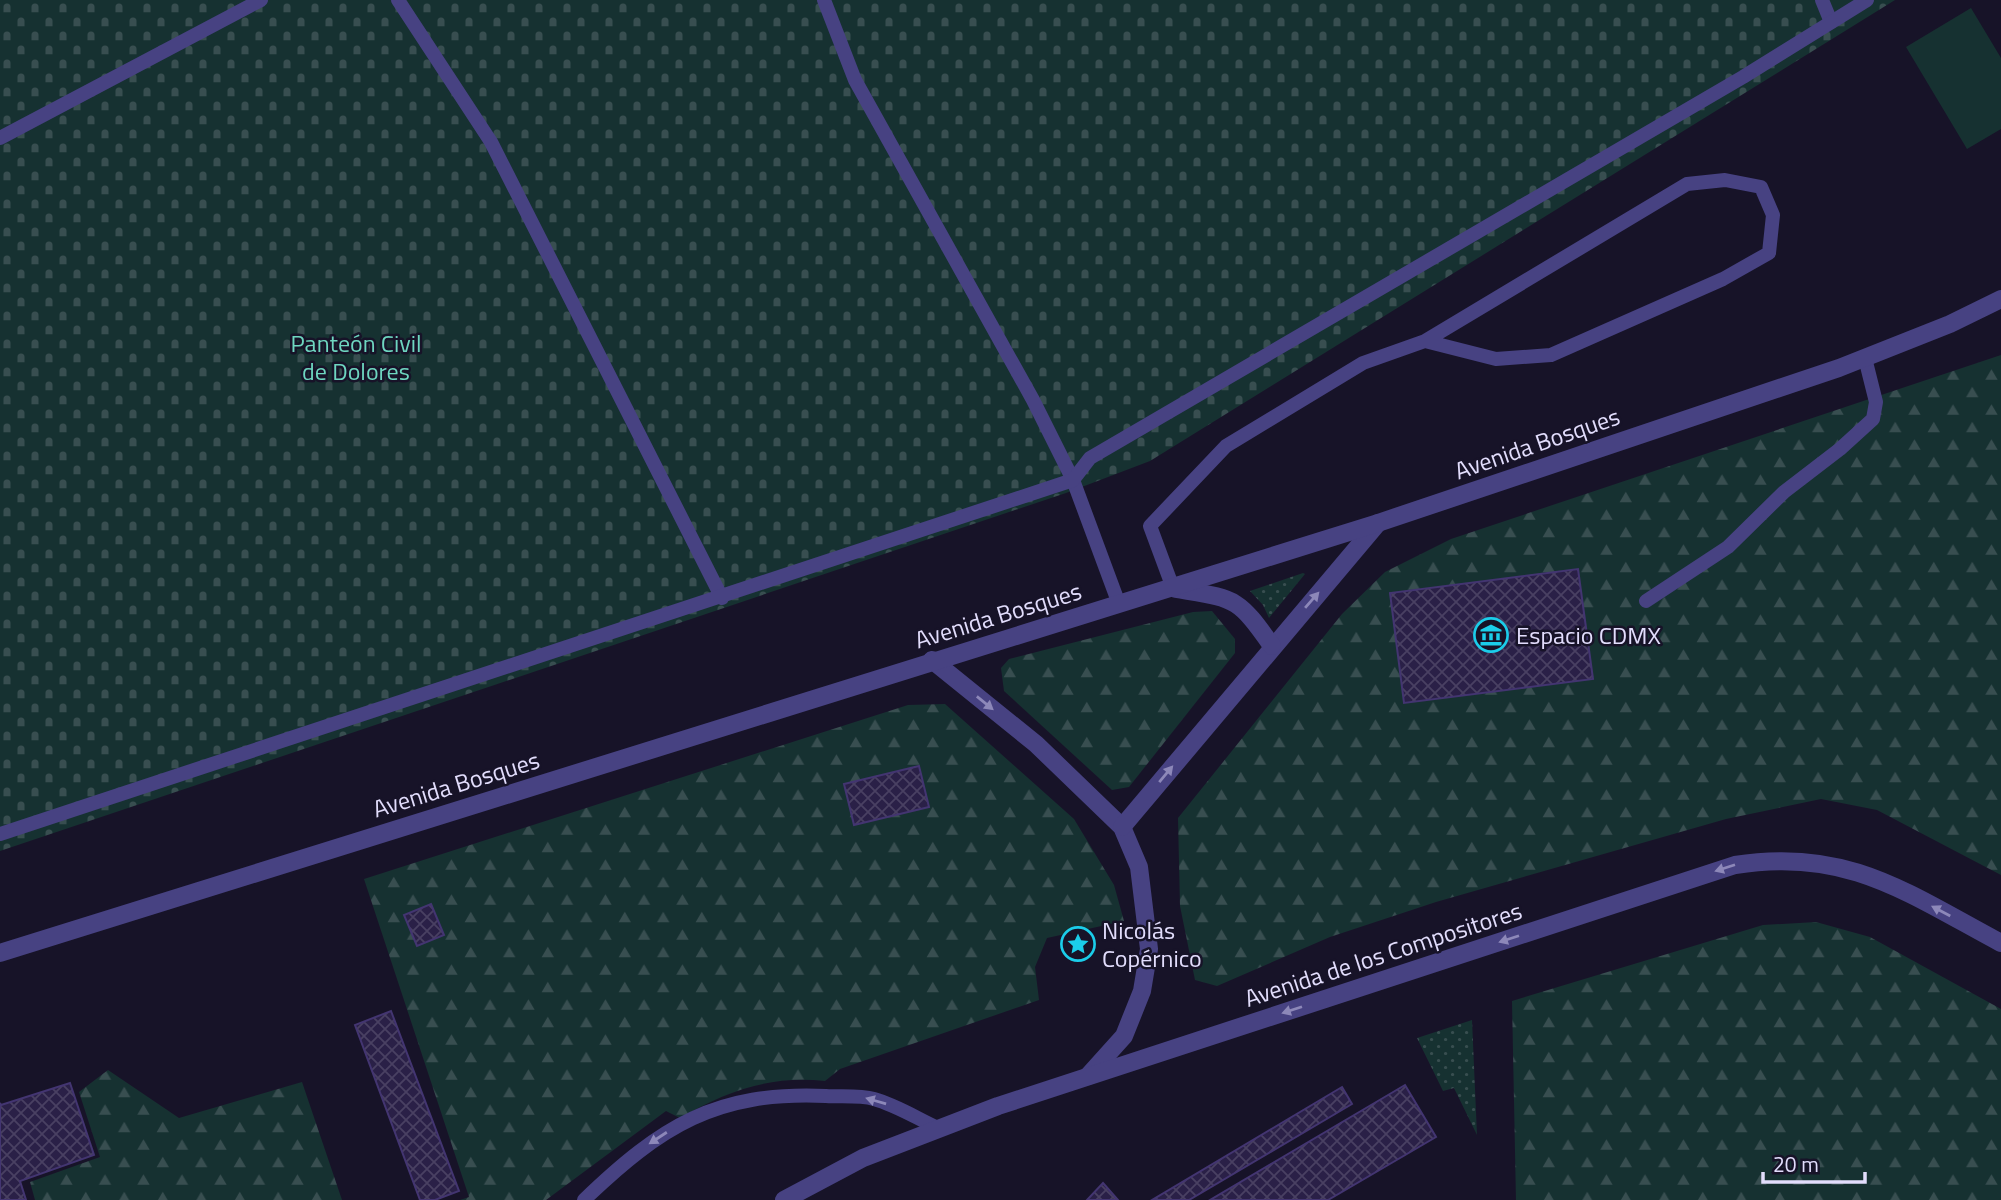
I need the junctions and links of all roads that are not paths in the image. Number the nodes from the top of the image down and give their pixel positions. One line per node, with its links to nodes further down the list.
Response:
1 (261, 0): 7 (lane)
2 (398, 0): 14 (lane)
3 (824, 0): 11 (lane)
4 (1822, 0): 6 (lane)
5 (1867, 0): 6 (lane)
6 (1831, 22): 11 (lane)
7 (0, 138)
8 (2001, 299): 10 (street, Avenida Bosques)
9 (1425, 341): 9 (lane); 13 (lane)
10 (1865, 358): 12 (street, Avenida Bosques); 15 (lane)
11 (1073, 480): 14 (lane); 16 (lane)
12 (1378, 523): 13 (street, Avenida Bosques); 17 (street, one-way to 12)
13 (1173, 589): 16 (street, Avenida Bosques); 17 (street)
14 (722, 597): 20 (lane)
15 (1646, 601)
16 (1119, 604): 18 (street, Avenida Bosques)
17 (1272, 646): 19 (street, one-way to 17)
18 (932, 660): 19 (street, one-way to 19); 22 (street, Avenida Bosques)
19 (1122, 827): 23 (street)
20 (0, 834)
21 (2001, 943): 23 (street, Avenida de los Compositores, one-way to 23)
22 (0, 953)
23 (1088, 1076): 24 (street, Avenida de los Compositores)
24 (938, 1128): 25 (lane, one-way to 25); 26 (street, Avenida de los Compositores)
25 (584, 1200)
26 (784, 1200)

